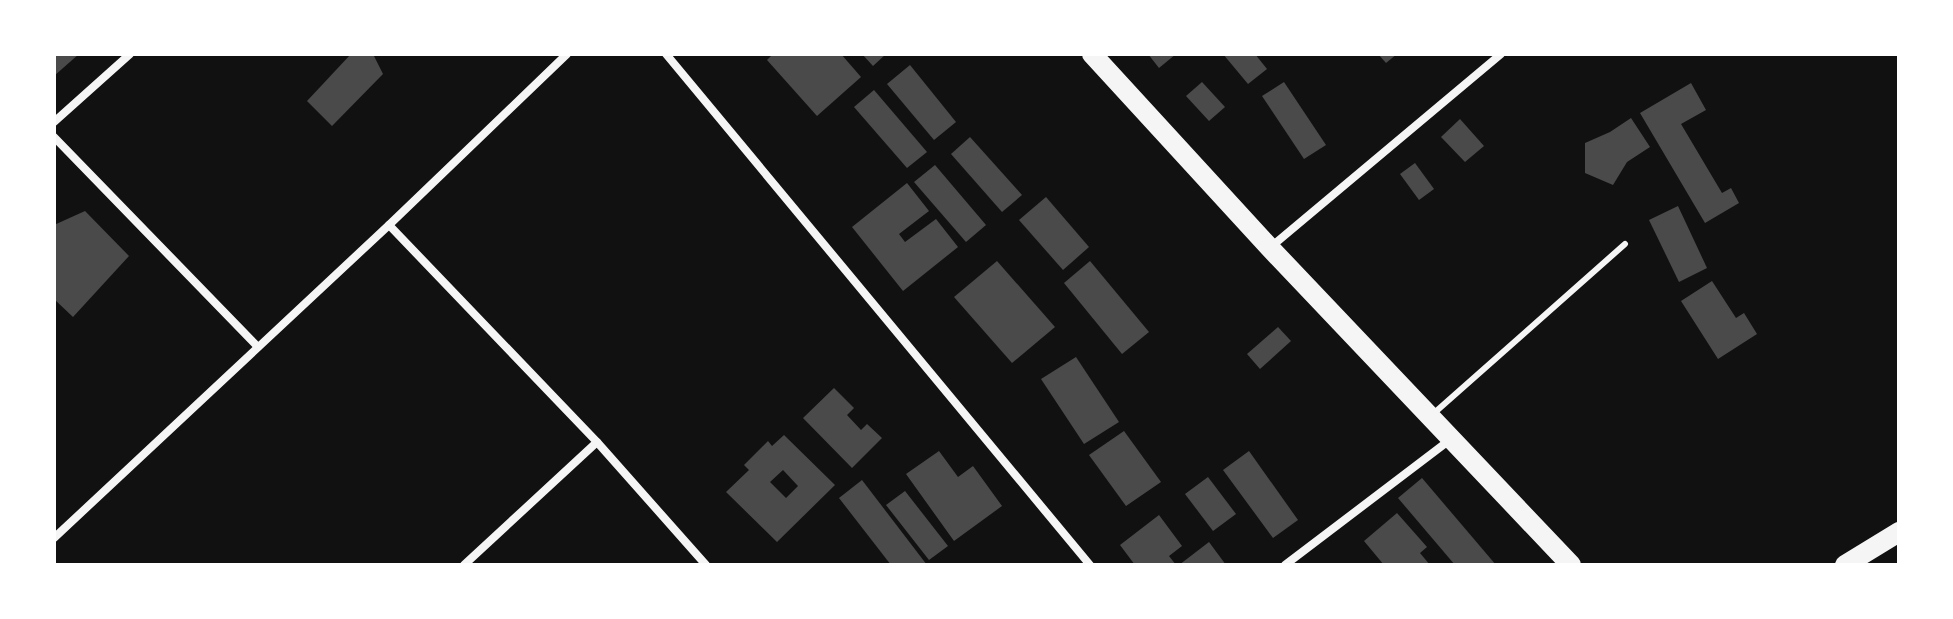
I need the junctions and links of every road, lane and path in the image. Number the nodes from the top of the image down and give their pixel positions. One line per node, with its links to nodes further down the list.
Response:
1 (130, 54): 6 (street)
2 (567, 54): 8 (street)
3 (666, 54): 19 (street)
4 (1092, 54): 10 (main road)
5 (1501, 54): 10 (street)
6 (54, 122)
7 (54, 137): 11 (street)
8 (389, 225): 11 (street); 14 (street)
9 (1625, 244): 12 (lane)
10 (1270, 248): 12 (main road)
11 (258, 347): 16 (street)
12 (1430, 416): 13 (main road)
13 (1451, 438): 20 (street); 21 (main road)
14 (597, 442): 17 (street); 18 (street)
15 (1899, 532): 22 (main road)
16 (54, 538)
17 (464, 565)
18 (706, 565)
19 (1090, 565)
20 (1285, 565)
21 (1571, 565)
22 (1845, 565)

